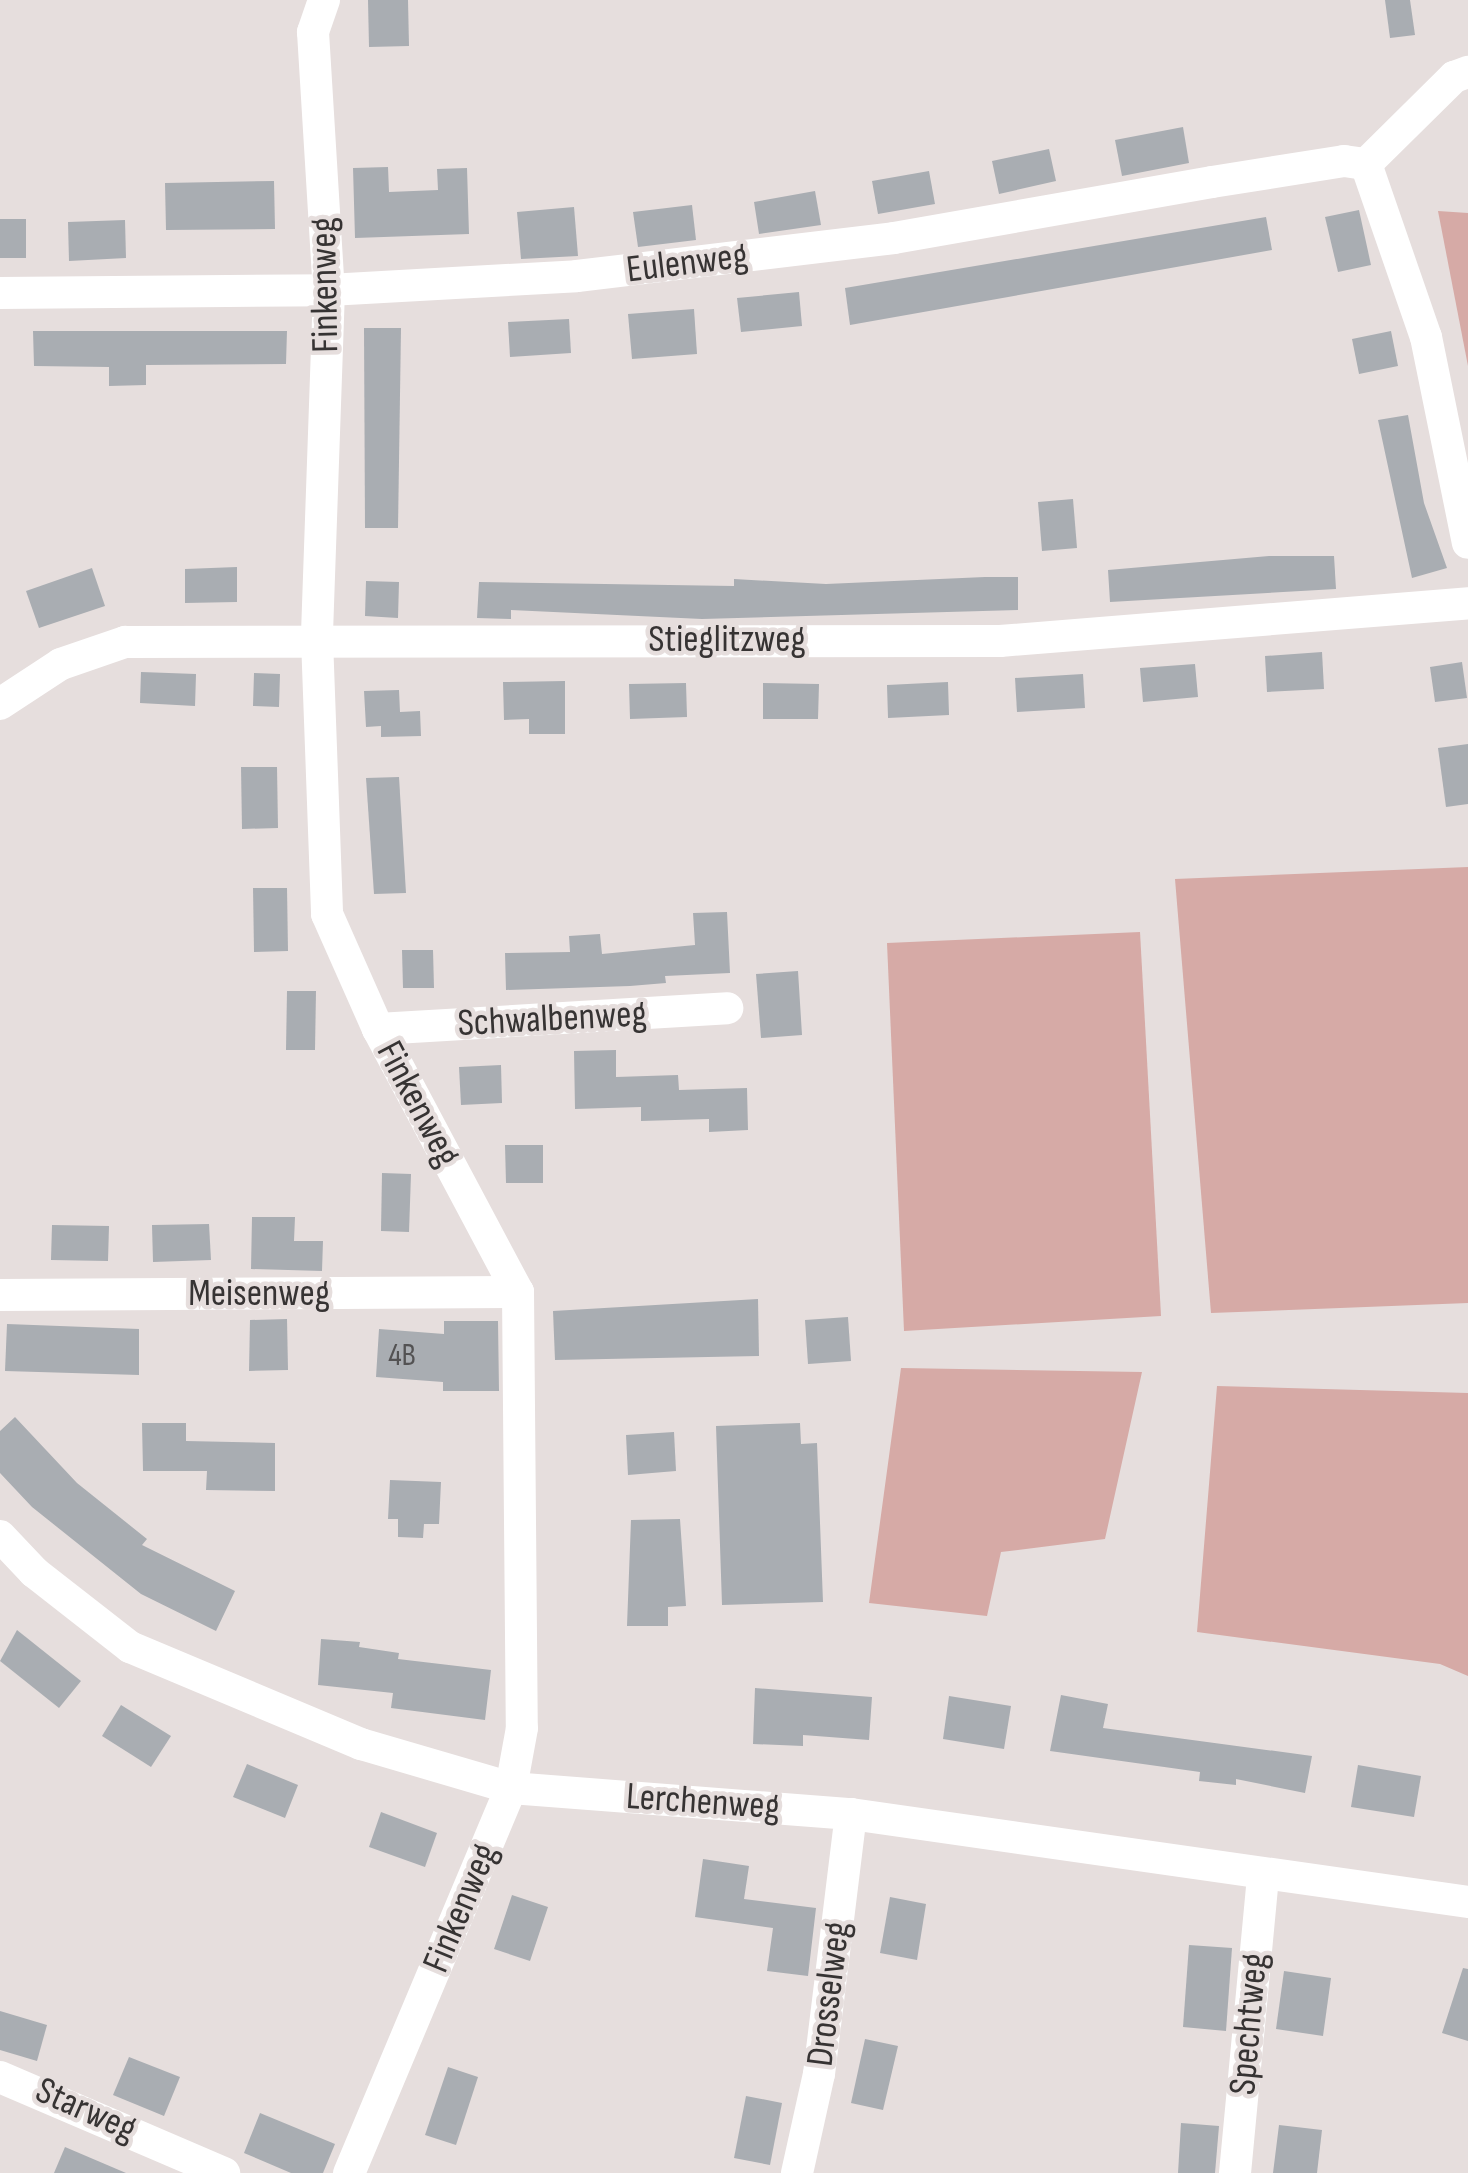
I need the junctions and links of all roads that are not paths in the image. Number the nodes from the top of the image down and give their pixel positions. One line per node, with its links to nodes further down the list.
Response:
1 (324, 0): 4 (street, Finkenweg)
2 (1468, 72): 3 (street)
3 (1366, 164): 4 (street, Eulenweg); 6 (street)
4 (329, 290): 5 (street, Eulenweg); 8 (street, Finkenweg)
5 (0, 293)
6 (1468, 542)
7 (1468, 603): 8 (street, Stieglitzweg)
8 (317, 639): 9 (street, Stieglitzweg); 11 (street, Finkenweg)
9 (0, 704)
10 (727, 1008): 11 (street, Schwalbenweg)
11 (378, 1029): 12 (street, Finkenweg)
12 (518, 1292): 13 (street, Meisenweg); 15 (street, Finkenweg)
13 (0, 1295)
14 (0, 1536): 15 (street, Lerchenweg)
15 (511, 1788): 16 (street, Lerchenweg); 21 (street, Finkenweg)
16 (851, 1814): 17 (street, Lerchenweg); 22 (street, Drosselweg)
17 (1263, 1875): 18 (street, Lerchenweg); 23 (street, Spechtweg)
18 (1468, 1902)
19 (0, 2077): 20 (street, Starweg)
20 (224, 2173)
21 (350, 2173)
22 (798, 2173)
23 (1235, 2173)

